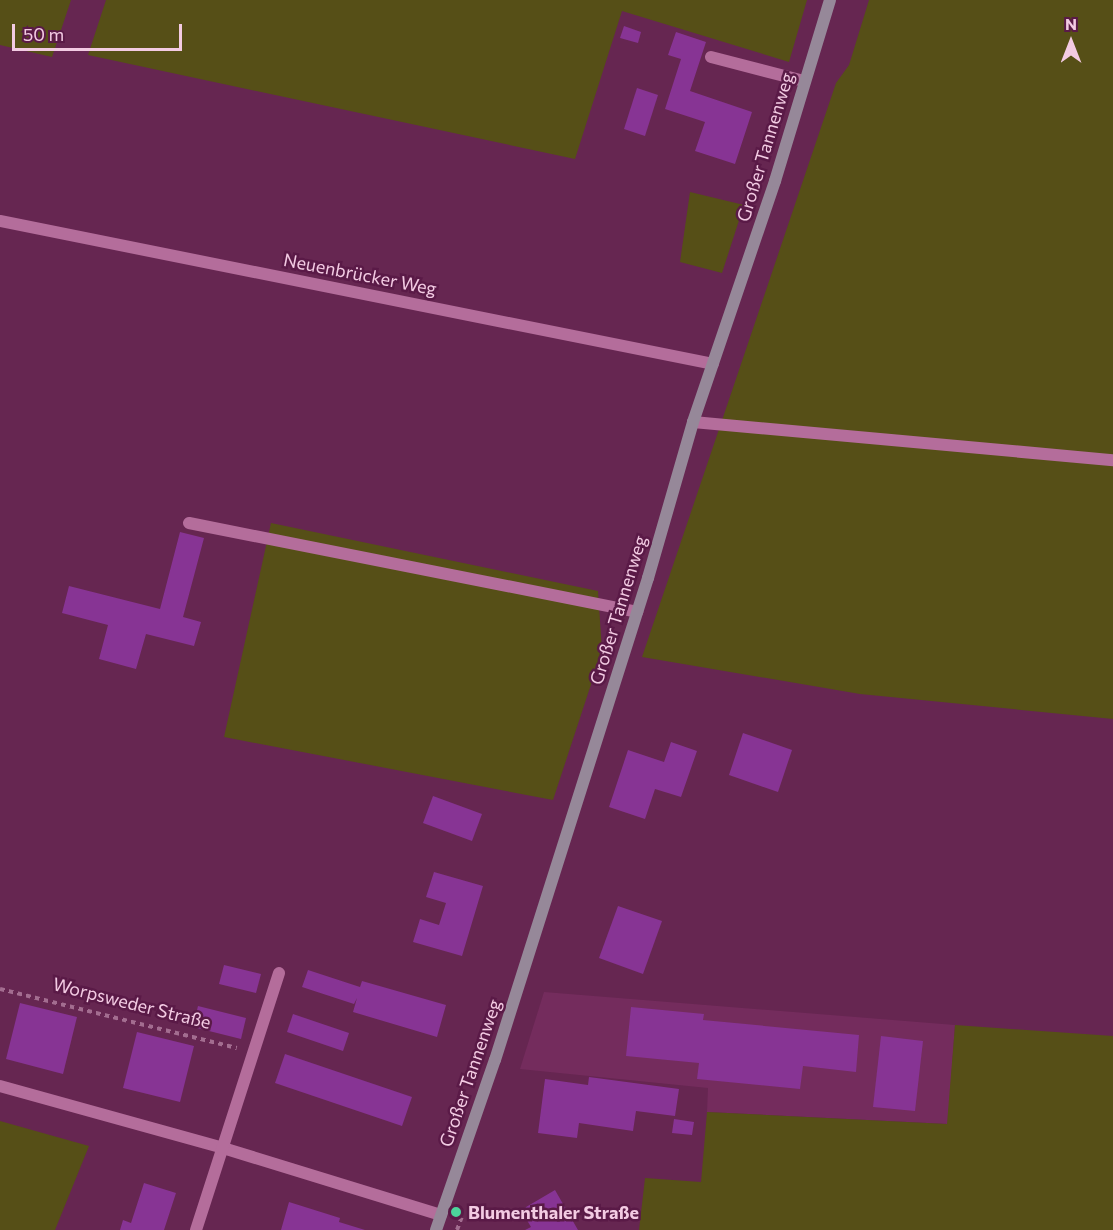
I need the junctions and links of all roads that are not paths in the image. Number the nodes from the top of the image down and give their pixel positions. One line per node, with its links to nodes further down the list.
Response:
1 (830, 0): 3 (street, Großer Tannenweg)
2 (711, 57): 3 (street)
3 (804, 81): 5 (street, Großer Tannenweg)
4 (0, 221): 5 (street, Neuenbrücker Weg)
5 (713, 364): 6 (street, Großer Tannenweg)
6 (693, 422): 7 (street); 9 (street, Großer Tannenweg)
7 (1113, 460)
8 (189, 523): 9 (street)
9 (637, 612): 13 (street, Großer Tannenweg)
10 (279, 973): 12 (street)
11 (0, 1086): 12 (street)
12 (223, 1148): 13 (street); 14 (street)
13 (441, 1215): 15 (street, Großer Tannenweg)
14 (196, 1230)
15 (436, 1230)

